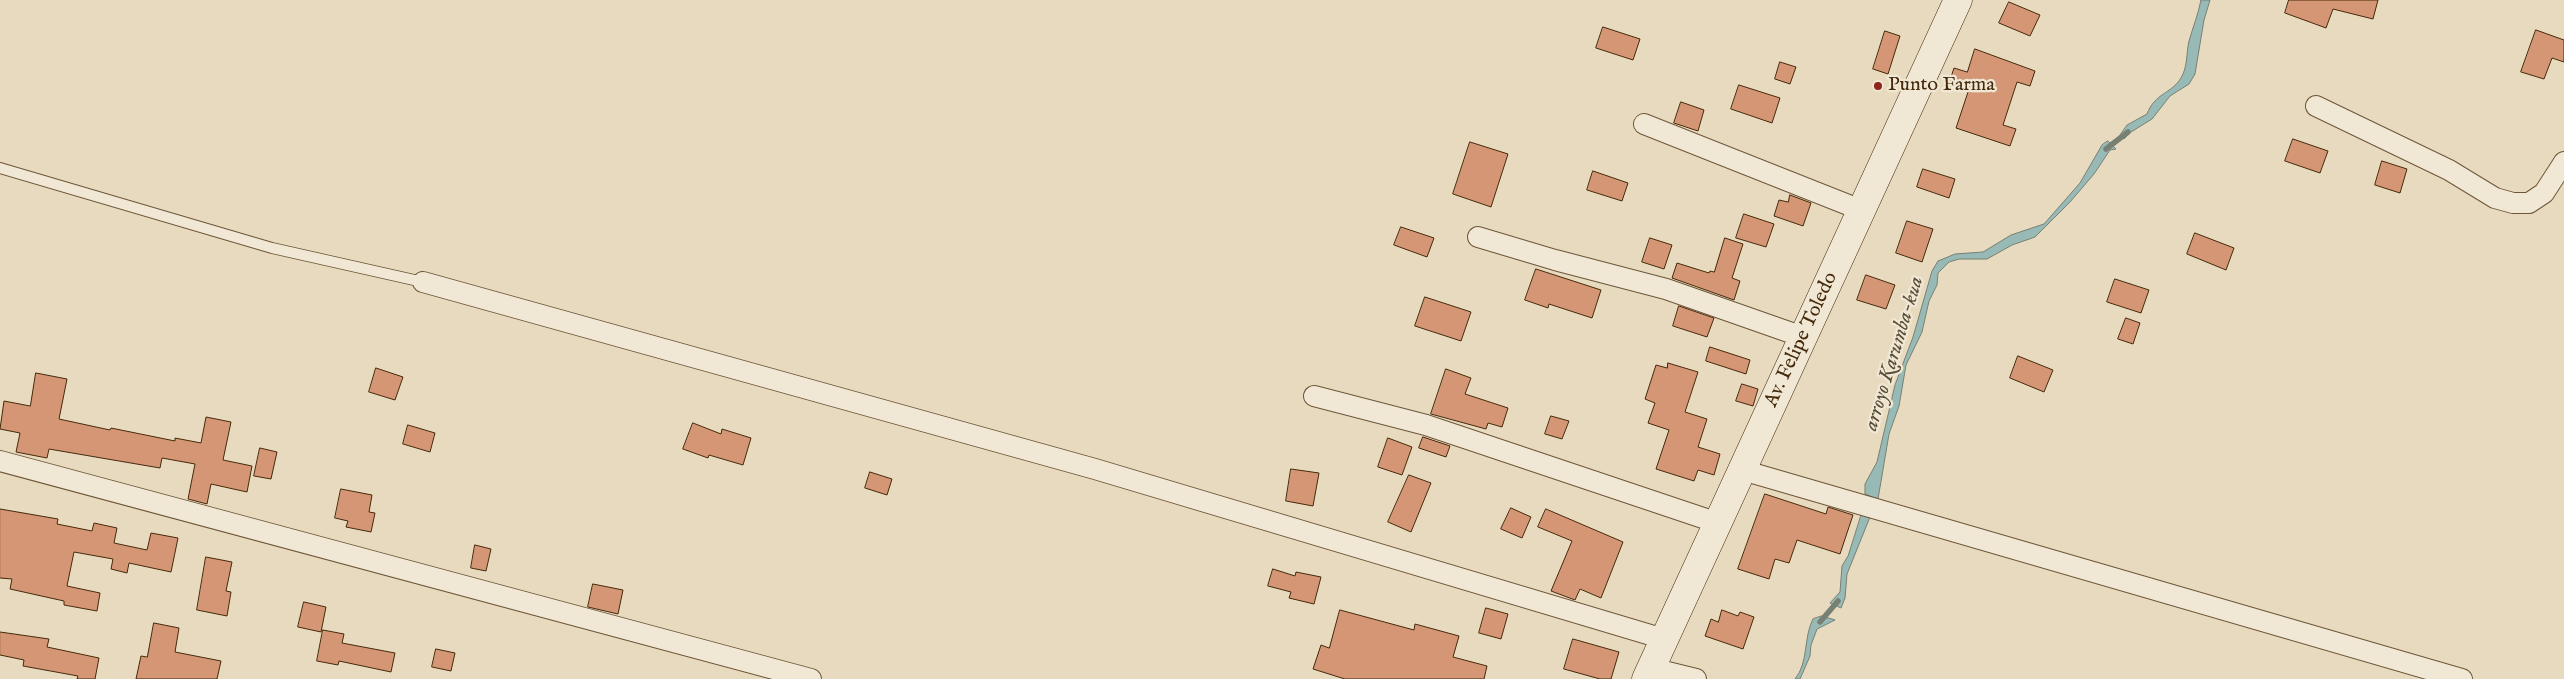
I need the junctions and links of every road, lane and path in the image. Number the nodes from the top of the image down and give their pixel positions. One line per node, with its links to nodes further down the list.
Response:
1 (1958, 0): 6 (main road, Av. Felipe Toledo)
2 (2316, 106): 4 (street)
3 (1644, 124): 6 (street)
4 (2564, 162)
5 (0, 168): 8 (lane)
6 (1861, 210): 9 (main road, Av. Felipe Toledo)
7 (1478, 237): 9 (street)
8 (423, 282): 14 (street)
9 (1803, 337): 12 (main road, Av. Felipe Toledo)
10 (1314, 396): 13 (street)
11 (0, 460): 17 (street)
12 (1742, 470): 13 (main road, Av. Felipe Toledo); 16 (street)
13 (1718, 523): 14 (main road, Av. Felipe Toledo)
14 (1664, 639): 15 (main road, Av. Felipe Toledo)
15 (1648, 673): 18 (street)
16 (2436, 676): 19 (street)
17 (812, 679)
18 (1696, 679)
19 (2462, 679)

